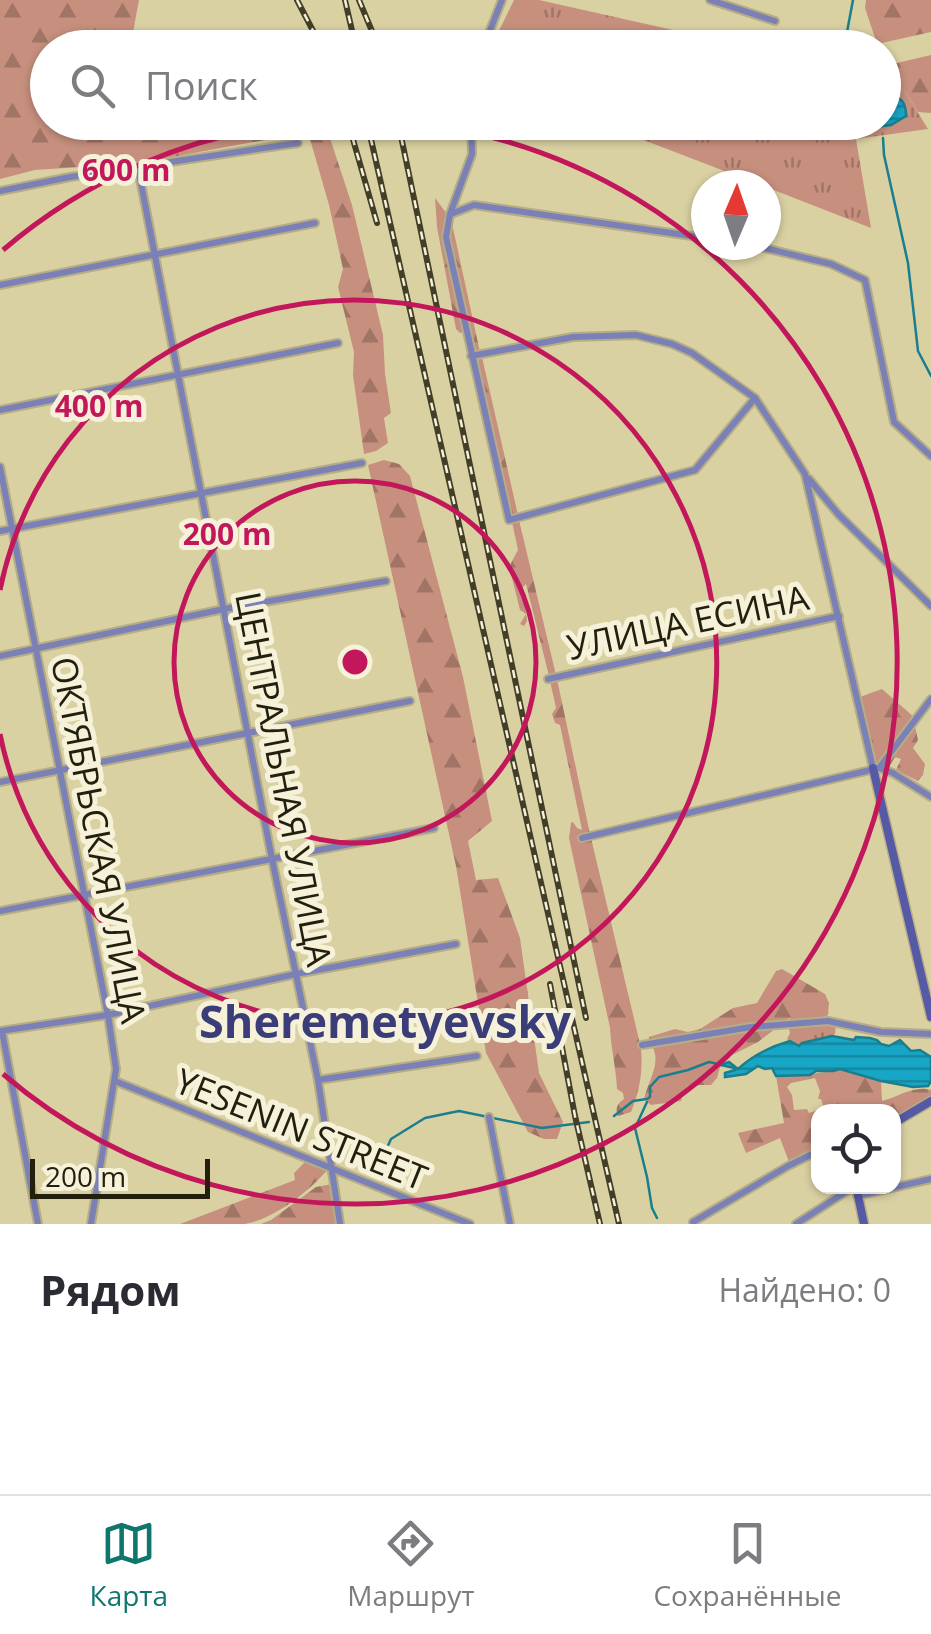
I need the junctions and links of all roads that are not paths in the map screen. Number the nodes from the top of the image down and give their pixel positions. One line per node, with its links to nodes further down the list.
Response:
1 (502, 0): 4 (street)
2 (710, 0): 3 (street)
3 (775, 21)
4 (490, 30)
5 (472, 140): 9 (street)
6 (298, 143): 7 (street)
7 (138, 168): 8 (street); 13 (street, ЦЕНТРАЛЬНАЯ УЛИЦА)
8 (0, 192)
9 (450, 214): 11 (street); 16 (street)
10 (315, 223): 13 (street)
11 (691, 236)
12 (781, 252): 20 (street)
13 (154, 256): 14 (street); 17 (street, ЦЕНТРАЛЬНАЯ УЛИЦА)
14 (0, 285)
15 (338, 342): 17 (street)
16 (471, 356): 18 (street); 18 (street)
17 (178, 373): 19 (street); 24 (street, ЦЕНТРАЛЬНАЯ УЛИЦА)
18 (755, 398): 23 (street)
19 (0, 410)
20 (931, 456)
21 (362, 462): 24 (street)
22 (0, 466): 25 (street, ОКТЯБРЬСКАЯ УЛИЦА)
23 (805, 474): 28 (street); 30 (street)
24 (202, 491): 25 (street); 29 (street, ЦЕНТРАЛЬНАЯ УЛИЦА)
25 (12, 528): 26 (street); 31 (street, ОКТЯБРЬСКАЯ УЛИЦА)
26 (0, 531)
27 (386, 581): 29 (street)
28 (931, 606)
29 (224, 609): 31 (street); 36 (street, ЦЕНТРАЛЬНАЯ УЛИЦА)
30 (840, 616): 33 (street, УЛИЦА ЕСИНА); 37 (street)
31 (36, 650): 32 (street); 38 (street, ОКТЯБРЬСКАЯ УЛИЦА)
32 (0, 656)
33 (548, 679)
34 (931, 699): 37 (street)
35 (410, 701): 36 (street)
36 (249, 732): 38 (street); 43 (street, ЦЕНТРАЛЬНАЯ УЛИЦА)
37 (876, 768): 40 (street); 42 (street); 49 (street)
38 (60, 772): 39 (street); 44 (street, ОКТЯБРЬСКАЯ УЛИЦА)
39 (0, 782)
40 (931, 797)
41 (434, 828): 43 (street)
42 (582, 838)
43 (272, 859): 44 (street); 47 (street, ЦЕНТРАЛЬНАЯ УЛИЦА)
44 (83, 896): 45 (street); 48 (street, ОКТЯБРЬСКАЯ УЛИЦА)
45 (0, 911)
46 (456, 944): 47 (street)
47 (296, 974): 48 (street); 54 (street, ЦЕНТРАЛЬНАЯ УЛИЦА)
48 (108, 1015): 50 (street); 55 (street, ОКТЯБРЬСКАЯ УЛИЦА)
49 (931, 1017)
50 (1, 1031): 66 (street)
51 (931, 1034): 52 (street)
52 (642, 1045)
53 (477, 1056): 54 (street)
54 (318, 1080): 60 (street, ЦЕНТРАЛЬНАЯ УЛИЦА)
55 (114, 1082): 60 (street, YESENIN STREET); 67 (street, ОКТЯБРЬСКАЯ УЛИЦА)
56 (931, 1101): 58 (street)
57 (489, 1118): 70 (street)
58 (901, 1119)
59 (811, 1154): 65 (street)
60 (331, 1168): 68 (street, ЦЕНТРАЛЬНАЯ УЛИЦА); 69 (street, YESENIN STREET)
61 (931, 1178): 62 (street)
62 (901, 1183)
63 (841, 1194): 71 (street)
64 (857, 1194): 72 (street)
65 (693, 1222)
66 (38, 1224)
67 (91, 1224)
68 (340, 1224)
69 (470, 1224)
70 (510, 1224)
71 (796, 1224)
72 (864, 1224)

